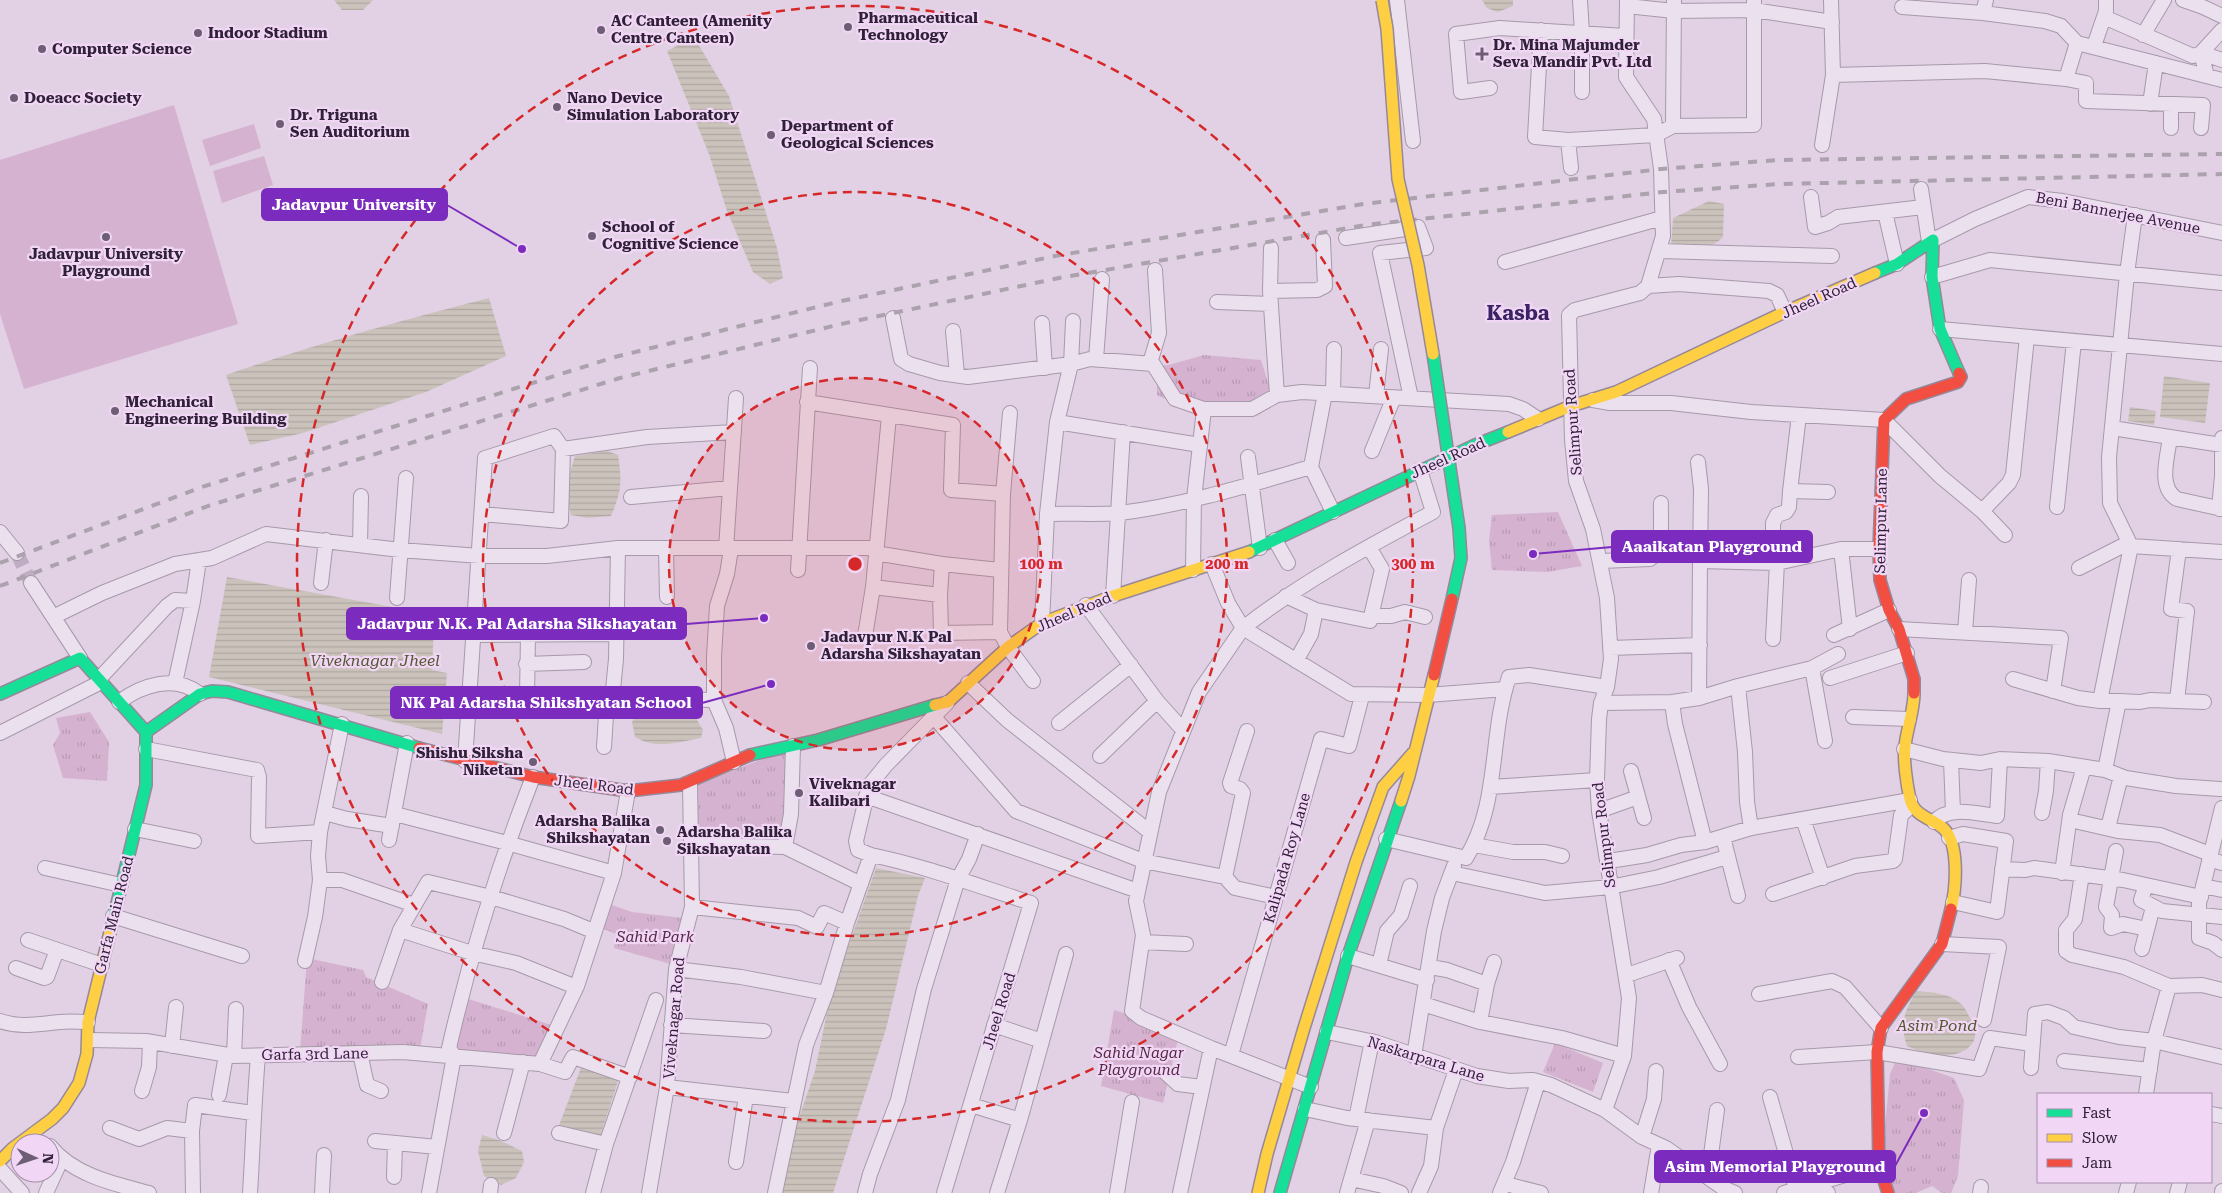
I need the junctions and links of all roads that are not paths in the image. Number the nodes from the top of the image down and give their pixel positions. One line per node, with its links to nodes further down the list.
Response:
1 (1382, 0): 212 (street, bridge)
2 (1396, 0): 39 (street)
3 (1580, 0): 18 (street)
4 (1831, 0): 15 (street)
5 (2106, 0): 14 (street)
6 (2164, 0): 19 (street)
7 (2183, 0): 13 (street)
8 (1627, 3): 9 (street); 20 (street)
9 (1674, 5): 10 (street); 34 (street)
10 (1754, 5): 15 (street); 34 (street)
11 (1902, 7): 12 (street)
12 (1985, 7): 21 (street)
13 (2222, 16)
14 (2104, 17): 19 (street); 22 (street)
15 (1832, 22): 26 (street)
16 (1541, 30): 18 (street); 30 (street); 38 (street)
17 (2222, 30): 23 (street)
18 (1582, 33): 20 (street); 31 (street)
19 (2143, 35): 23 (street)
20 (1625, 36): 37 (street)
21 (2077, 43): 22 (street); 28 (street)
22 (2094, 46): 25 (street)
23 (2201, 53): 24 (street); 27 (street)
24 (2222, 60)
25 (2156, 63): 27 (street); 32 (street)
26 (1833, 75): 28 (street); 40 (street)
27 (2207, 76): 29 (street)
28 (2066, 79): 32 (street)
29 (2222, 80)
30 (1490, 88)
31 (1582, 92)
32 (2150, 104): 33 (street)
33 (2171, 105): 35 (street); 36 (street)
34 (1673, 126): 37 (street)
35 (2171, 128)
36 (2201, 128)
37 (1656, 135): 38 (street); 47 (street)
38 (1568, 140): 41 (street)
39 (1413, 141)
40 (1822, 145)
41 (1571, 168)
42 (1921, 189): 44 (street)
43 (1811, 197): 45 (street)
44 (1924, 207): 45 (street); 51 (street)
45 (1885, 212): 56 (street)
46 (2135, 215): 48 (street, Beni Bannerjee Avenue); 51 (street, Beni Bannerjee Avenue); 58 (street)
47 (1662, 218): 53 (street); 55 (street)
48 (2222, 233)
49 (1346, 238): 88 (street)
50 (1323, 240): 63 (street)
51 (1931, 241): 56 (street, Jheel Road); 59 (street)
52 (1271, 248): 63 (street)
53 (1660, 251): 54 (street); 62 (street)
54 (1832, 256)
55 (1505, 262)
56 (1897, 264): 65 (street, Jheel Road)
57 (1155, 270): 78 (street)
58 (2127, 274): 59 (street); 61 (street); 73 (street)
59 (1932, 277): 69 (street)
60 (1102, 279): 77 (street)
61 (2222, 283)
62 (1648, 286): 65 (street); 91 (street, Selimpur Road)
63 (1270, 298): 64 (street); 84 (street)
64 (1217, 302)
65 (1785, 312): 89 (street, Jheel Road)
66 (893, 318): 82 (street)
67 (1073, 321): 79 (street)
68 (1042, 323): 81 (street)
69 (1940, 329): 71 (street); 97 (street)
70 (953, 331): 82 (street)
71 (2027, 337): 72 (street); 125 (street)
72 (2074, 341): 73 (street); 123 (street)
73 (2120, 346): 76 (street); 99 (street)
74 (1334, 349): 83 (street)
75 (1381, 349): 85 (street)
76 (2222, 354)
77 (1096, 359): 78 (street); 79 (street)
78 (1150, 363): 92 (street)
79 (1071, 364): 81 (street); 98 (street)
80 (810, 368): 90 (street)
81 (1045, 368): 82 (street)
82 (957, 375)
83 (1329, 393): 84 (street); 85 (street); 110 (street)
84 (1277, 395): 92 (street)
85 (1376, 396): 86 (street)
86 (1394, 397): 88 (street); 107 (street)
87 (736, 398): 100 (street)
88 (1411, 398): 96 (street)
89 (1592, 400): 91 (street, Jheel Road); 94 (street)
90 (808, 402): 95 (street); 136 (street)
91 (1571, 406): 96 (street, Jheel Road); 151 (street, Selimpur Road)
92 (1204, 409): 104 (street)
93 (1010, 413): 118 (street)
94 (1799, 415): 97 (street); 116 (street)
95 (889, 416): 118 (street); 146 (street)
96 (1538, 419): 111 (street, Jheel Road)
97 (1884, 420): 125 (street); 143 (street, Selimpur Lane)
98 (1057, 422): 101 (street); 129 (street)
99 (2112, 428): 102 (street); 134 (street)
100 (734, 432): 106 (street); 115 (street)
101 (1123, 432): 104 (street); 127 (street)
102 (2170, 437): 105 (street); 124 (street)
103 (2222, 438): 105 (street)
104 (1200, 445): 121 (street)
105 (2222, 445): 112 (street)
106 (563, 449): 128 (street); 128 (street)
107 (1372, 451)
108 (1248, 456): 114 (street)
109 (1698, 462): 152 (street)
110 (1311, 467): 114 (street); 126 (street)
111 (1420, 470): 126 (street, Jheel Road); 137 (street)
112 (2222, 475): 124 (street)
113 (406, 478): 145 (street)
114 (1252, 486): 121 (street); 140 (street)
115 (730, 488): 120 (street); 141 (street)
116 (1790, 491): 117 (street); 154 (street)
117 (1828, 492)
118 (1003, 494): 159 (street)
119 (361, 496): 135 (street)
120 (631, 497)
121 (1194, 499): 127 (street); 160 (street)
122 (1661, 503): 151 (street)
123 (2057, 507)
124 (2220, 509)
125 (1982, 511): 131 (street)
126 (1333, 512): 133 (street, Jheel Road)
127 (1120, 513): 129 (street); 166 (street)
128 (482, 514): 149 (street)
129 (1047, 514): 177 (street)
130 (0, 532): 148 (street)
131 (2005, 535)
132 (326, 540): 135 (street); 150 (street); 163 (street)
133 (1275, 540): 140 (street, Jheel Road); 153 (street)
134 (2130, 544): 144 (street); 157 (street); 220 (street)
135 (360, 545): 145 (street)
136 (798, 547): 141 (street); 146 (street); 158 (street)
137 (1369, 547): 167 (street); 174 (street)
138 (618, 548): 139 (street); 149 (street); 183 (street)
139 (666, 548): 141 (street); 168 (street)
140 (1260, 548): 156 (street, Jheel Road)
141 (728, 549): 218 (street)
142 (1841, 549): 143 (street); 154 (street); 179 (street)
143 (1879, 549): 173 (street, Selimpur Lane)
144 (2179, 549): 147 (street); 221 (street)
145 (400, 550): 149 (street); 169 (street)
146 (876, 550): 155 (street); 164 (street)
147 (2222, 552)
148 (17, 553)
149 (480, 556): 184 (street)
150 (199, 560): 170 (street); 175 (street)
151 (1601, 561): 191 (street, Selimpur Road)
152 (1700, 561): 154 (street); 189 (street)
153 (1288, 563)
154 (1777, 563): 188 (street)
155 (942, 564): 159 (street); 165 (street)
156 (1212, 564): 160 (street, Jheel Road); 178 (street)
157 (2079, 568)
158 (798, 570)
159 (1000, 570): 181 (street)
160 (1193, 570): 166 (street, Jheel Road)
161 (1969, 580): 182 (street)
162 (31, 583): 175 (street)
163 (321, 584)
164 (873, 586): 165 (street); 187 (street)
165 (940, 595): 181 (street)
166 (1113, 596): 171 (street, Jheel Road)
167 (1286, 596): 172 (street); 178 (street)
168 (667, 597)
169 (397, 598)
170 (193, 601): 202 (street); 204 (street)
171 (1086, 605): 177 (street, Jheel Road); 198 (street)
172 (1316, 610): 174 (street); 195 (street)
173 (1889, 610): 179 (street); 180 (street, Selimpur Lane)
174 (1371, 616): 176 (street)
175 (53, 617): 194 (street)
176 (1425, 617)
177 (1042, 623): 190 (street, Jheel Road)
178 (1243, 628): 195 (street); 233 (street)
179 (1850, 629): 186 (street)
180 (1899, 629): 182 (street); 192 (street, Selimpur Lane)
181 (1000, 632): 190 (street)
182 (1965, 632): 209 (street)
183 (616, 634): 185 (street); 217 (street)
184 (474, 635): 185 (street); 213 (street)
185 (528, 635): 197 (street)
186 (1834, 635)
187 (866, 636)
188 (1773, 639)
189 (1700, 645): 191 (street); 216 (street)
190 (1008, 648): 203 (street); 205 (street, Jheel Road)
191 (1610, 648): 207 (street, Selimpur Road)
192 (1907, 653): 200 (street); 230 (street, Selimpur Lane)
193 (1838, 654): 199 (street)
194 (80, 658): 202 (street); 210 (street)
195 (1296, 661): 215 (street)
196 (584, 662): 197 (street)
197 (526, 664): 214 (street)
198 (1131, 665): 224 (street); 231 (street)
199 (1812, 668): 206 (street); 237 (street)
200 (1830, 678)
201 (2013, 679): 209 (street)
202 (100, 680): 222 (street); 236 (street)
203 (1033, 681)
204 (175, 683): 211 (street); 222 (street)
205 (968, 683): 223 (street, Jheel Road); 277 (street)
206 (1738, 686): 216 (street); 273 (street)
207 (1607, 687): 208 (street); 227 (street, Selimpur Road)
208 (1505, 689): 212 (street); 257 (street)
209 (2053, 691): 220 (street)
210 (0, 694)
211 (200, 694): 232 (street, Jheel Road); 235 (street)
212 (1428, 695): 215 (street); 243 (street)
213 (469, 696): 214 (street); 247 (street)
214 (527, 696): 217 (street)
215 (1362, 696): 319 (street, Kalipada Roy Lane)
216 (1698, 698): 225 (street)
217 (609, 700): 218 (street); 240 (street)
218 (714, 700): 249 (street)
219 (2119, 700): 220 (street); 221 (street); 251 (street)
220 (2100, 701)
221 (2177, 701): 226 (street)
222 (119, 702): 235 (street)
223 (948, 702): 228 (street); 239 (street, Jheel Road)
224 (1157, 702): 233 (street); 244 (street)
225 (1672, 702): 227 (street); 285 (street)
226 (2204, 702)
227 (1600, 703): 255 (street, Selimpur Road)
228 (934, 717): 260 (street); 295 (street)
229 (1853, 717): 230 (street)
230 (1909, 719): 242 (street, Selimpur Lane)
231 (1059, 723)
232 (342, 724): 238 (street, Jheel Road); 266 (street)
233 (1183, 730): 277 (street)
234 (1247, 731): 303 (street)
235 (146, 732): 241 (street, Garfa Main Road)
236 (0, 734)
237 (1825, 740)
238 (407, 743): 247 (street, Jheel Road); 270 (street)
239 (793, 746): 249 (street, Jheel Road); 288 (street)
240 (604, 747)
241 (146, 749): 275 (street, Garfa Main Road); 276 (street)
242 (1904, 749): 246 (street); 262 (street, Selimpur Lane)
243 (1413, 753): 281 (street); 398 (street)
244 (1100, 756)
245 (2000, 759): 246 (street); 248 (street); 265 (street)
246 (1951, 760): 265 (street)
247 (465, 761): 254 (street, Jheel Road)
248 (2048, 761): 250 (street); 267 (street)
249 (734, 762): 256 (street, Jheel Road)
250 (2084, 766): 251 (street); 271 (street)
251 (2104, 770): 253 (street)
252 (1631, 771): 261 (street)
253 (2121, 776): 258 (street); 274 (street)
254 (533, 777): 259 (street, Jheel Road); 284 (street)
255 (1597, 780): 257 (street); 264 (street, Selimpur Road)
256 (690, 783): 259 (street, Jheel Road); 286 (street, Viveknagar Road)
257 (1490, 787): 287 (street)
258 (2221, 787)
259 (628, 791): 299 (street)
260 (866, 796): 278 (street); 290 (street)
261 (1638, 797): 264 (street); 268 (street)
262 (1910, 803): 269 (street); 272 (street); 304 (street)
263 (2222, 808): 294 (street)
264 (1599, 811): 296 (street, Selimpur Road)
265 (1953, 812): 272 (street)
266 (325, 813): 270 (street); 276 (street)
267 (2042, 813)
268 (1644, 818)
269 (1803, 819): 273 (street); 304 (street)
270 (393, 820): 283 (street); 284 (street)
271 (2070, 820): 274 (street); 300 (street)
272 (1934, 822): 280 (street)
273 (1751, 828): 279 (street)
274 (2108, 828): 294 (street)
275 (135, 829): 282 (street); 309 (street, Garfa Main Road)
276 (320, 832): 307 (street)
277 (1150, 832): 295 (street)
278 (978, 834): 306 (street); 314 (street)
279 (1723, 837): 285 (street); 293 (street)
280 (1949, 838): 298 (street); 320 (street)
281 (1386, 839): 291 (street); 341 (street)
282 (194, 840)
283 (388, 840)
284 (507, 842): 299 (street); 318 (street)
285 (1705, 842): 296 (street)
286 (691, 845): 288 (street); 322 (street, Viveknagar Road)
287 (1474, 845): 291 (street); 292 (street)
288 (785, 847): 308 (street)
289 (2116, 851): 305 (street)
290 (871, 855): 306 (street); 308 (street)
291 (1458, 856): 301 (street)
292 (1562, 856)
293 (1727, 857): 312 (street); 317 (street)
294 (2214, 859): 315 (street)
295 (1143, 860): 303 (street); 314 (street)
296 (1608, 861): 312 (street, Selimpur Road)
297 (44, 868): 309 (street)
298 (2002, 869): 300 (street); 320 (street)
299 (614, 873): 330 (street)
300 (2062, 873): 302 (street)
301 (1452, 874): 312 (street); 348 (street)
302 (2082, 874): 305 (street); 352 (street)
303 (1224, 876): 319 (street)
304 (1823, 878): 316 (street)
305 (2110, 878): 310 (street); 328 (street)
306 (958, 879): 366 (street, Jheel Road); 452 (street)
307 (320, 880): 321 (street); 342 (street)
308 (861, 884): 327 (street)
309 (120, 885): 325 (street, Garfa Main Road)
310 (2146, 885): 315 (street); 323 (street)
311 (1410, 886): 345 (street)
312 (1610, 887): 349 (street, Selimpur Road)
313 (2222, 890): 315 (street)
314 (1138, 891): 332 (street)
315 (2202, 892): 324 (street)
316 (1773, 894)
317 (1738, 896)
318 (491, 897): 321 (street); 330 (street); 338 (street)
319 (1276, 897): 380 (street, Kalipada Roy Lane)
320 (1954, 902): 334 (street)
321 (414, 905): 329 (street)
322 (692, 907): 327 (street); 347 (street, Viveknagar Road)
323 (2153, 907): 324 (street); 328 (street)
324 (2200, 913): 326 (street); 337 (street)
325 (113, 916): 340 (street); 344 (street, Garfa Main Road)
326 (2222, 917)
327 (847, 923): 355 (street)
328 (2147, 929): 335 (street)
329 (400, 930): 338 (street); 350 (street)
330 (594, 931): 353 (street)
331 (28, 940): 336 (street)
332 (1142, 942): 333 (street); 377 (street)
333 (1186, 944)
334 (1942, 944): 361 (street); 367 (street)
335 (2142, 949)
336 (57, 950): 344 (street); 346 (street)
337 (2222, 950)
338 (472, 953): 353 (street); 383 (street)
339 (1066, 954): 374 (street)
340 (242, 956)
341 (1348, 956): 345 (street); 369 (street)
342 (305, 962)
343 (1494, 962): 351 (street)
344 (102, 965): 363 (street, Garfa Main Road)
345 (1379, 965): 348 (street)
346 (16, 968)
347 (676, 970): 355 (street); 365 (street, Viveknagar Road)
348 (1428, 974): 351 (street); 358 (street)
349 (1627, 975): 385 (street, Selimpur Road); 391 (street)
350 (382, 982)
351 (1487, 984): 364 (street)
352 (2168, 986): 354 (street); 372 (street)
353 (576, 987): 390 (street)
354 (2222, 990)
355 (826, 993): 409 (street)
356 (1758, 994): 367 (street)
357 (656, 1000): 397 (street)
358 (1423, 1004): 364 (street); 384 (street)
359 (176, 1007): 376 (street)
360 (236, 1009): 381 (street)
361 (1984, 1020)
362 (0, 1021): 363 (street)
363 (88, 1022): 370 (street, Garfa Main Road)
364 (1480, 1022): 385 (street)
365 (671, 1025): 368 (street); 400 (street, Viveknagar Road)
366 (994, 1025): 374 (street); 411 (street, Jheel Road)
367 (1881, 1028): 378 (street)
368 (764, 1031)
369 (1327, 1032): 371 (street, Naskarpara Lane); 402 (street)
370 (90, 1040): 373 (street, Garfa 3rd Lane); 421 (street, Garfa Main Road)
371 (1372, 1041): 384 (street, Naskarpara Lane); 417 (street)
372 (2154, 1041): 375 (street); 387 (street); 394 (street)
373 (150, 1042): 376 (street, Garfa 3rd Lane); 403 (street)
374 (1042, 1042): 416 (street)
375 (2032, 1044): 378 (street); 392 (street)
376 (172, 1046): 381 (street, Garfa 3rd Lane)
377 (1211, 1048): 380 (street); 401 (street)
378 (1877, 1052): 386 (street); 434 (street)
379 (360, 1053): 382 (street, Garfa 3rd Lane); 383 (street, Garfa 3rd Lane); 404 (street)
380 (1231, 1055): 398 (street)
381 (230, 1056): 382 (street, Garfa 3rd Lane); 406 (street)
382 (258, 1056): 415 (street)
383 (454, 1056): 389 (street, Garfa 3rd Lane); 429 (street)
384 (1414, 1056): 393 (street, Naskarpara Lane)
385 (1624, 1056): 413 (street, Selimpur Road)
386 (1798, 1057)
387 (2222, 1057)
388 (2064, 1061): 394 (street)
389 (523, 1062): 390 (street, Garfa 3rd Lane); 423 (street)
390 (540, 1064): 397 (street, Garfa 3rd Lane)
391 (1720, 1064)
392 (2031, 1068)
393 (1456, 1070): 399 (street, Naskarpara Lane); 419 (street)
394 (2150, 1070): 405 (street)
395 (1656, 1071): 424 (street)
396 (1165, 1072): 401 (street)
397 (630, 1077): 427 (street)
398 (1289, 1078): 402 (street); 457 (street)
399 (1538, 1082): 413 (street, Naskarpara Lane); 440 (street)
400 (667, 1087): 407 (street); 450 (street, Viveknagar Road)
401 (1202, 1087): 456 (street)
402 (1311, 1087): 412 (street)
403 (142, 1091)
404 (380, 1091)
405 (2146, 1093)
406 (219, 1095)
407 (746, 1096): 409 (street); 433 (street)
408 (1770, 1097): 441 (street)
409 (793, 1101): 451 (street)
410 (1132, 1102): 455 (street)
411 (971, 1105): 416 (street); 453 (street, Jheel Road)
412 (1305, 1109): 417 (street); 458 (street)
413 (1605, 1110): 424 (street, Naskarpara Lane)
414 (1717, 1110): 437 (street)
415 (253, 1113): 420 (street); 446 (street)
416 (1020, 1120): 454 (street)
417 (1362, 1120): 419 (street); 438 (street)
418 (110, 1128): 420 (street)
419 (1436, 1128): 460 (street)
420 (192, 1130): 445 (street)
421 (37, 1131): 432 (street, Garfa Main Road)
422 (559, 1132): 427 (street)
423 (504, 1133)
424 (1642, 1137): 428 (street, Naskarpara Lane)
425 (375, 1142): 426 (street)
426 (395, 1143): 429 (street); 436 (street)
427 (606, 1144): 449 (street)
428 (1659, 1144): 437 (street, Naskarpara Lane); 462 (street)
429 (437, 1147): 448 (street)
430 (324, 1155): 447 (street)
431 (61, 1160): 439 (street); 443 (street)
432 (0, 1161)
433 (736, 1162)
434 (1879, 1165): 441 (street); 465 (street)
435 (0, 1169): 442 (street)
436 (394, 1177)
437 (1708, 1177): 463 (street, Naskarpara Lane)
438 (1349, 1186): 459 (street)
439 (114, 1188): 444 (street)
440 (1503, 1188): 461 (street)
441 (1790, 1191): 464 (street)
442 (22, 1193)
443 (46, 1193)
444 (149, 1193)
445 (193, 1193)
446 (250, 1193)
447 (322, 1193)
448 (429, 1193)
449 (593, 1193)
450 (649, 1193)
451 (775, 1193)
452 (865, 1193)
453 (944, 1193)
454 (996, 1193)
455 (1117, 1193)
456 (1180, 1193)
457 (1258, 1193)
458 (1280, 1193)
459 (1401, 1193)
460 (1419, 1193)
461 (1541, 1193)
462 (1651, 1193)
463 (1734, 1193)
464 (1828, 1193)
465 (1888, 1193)

